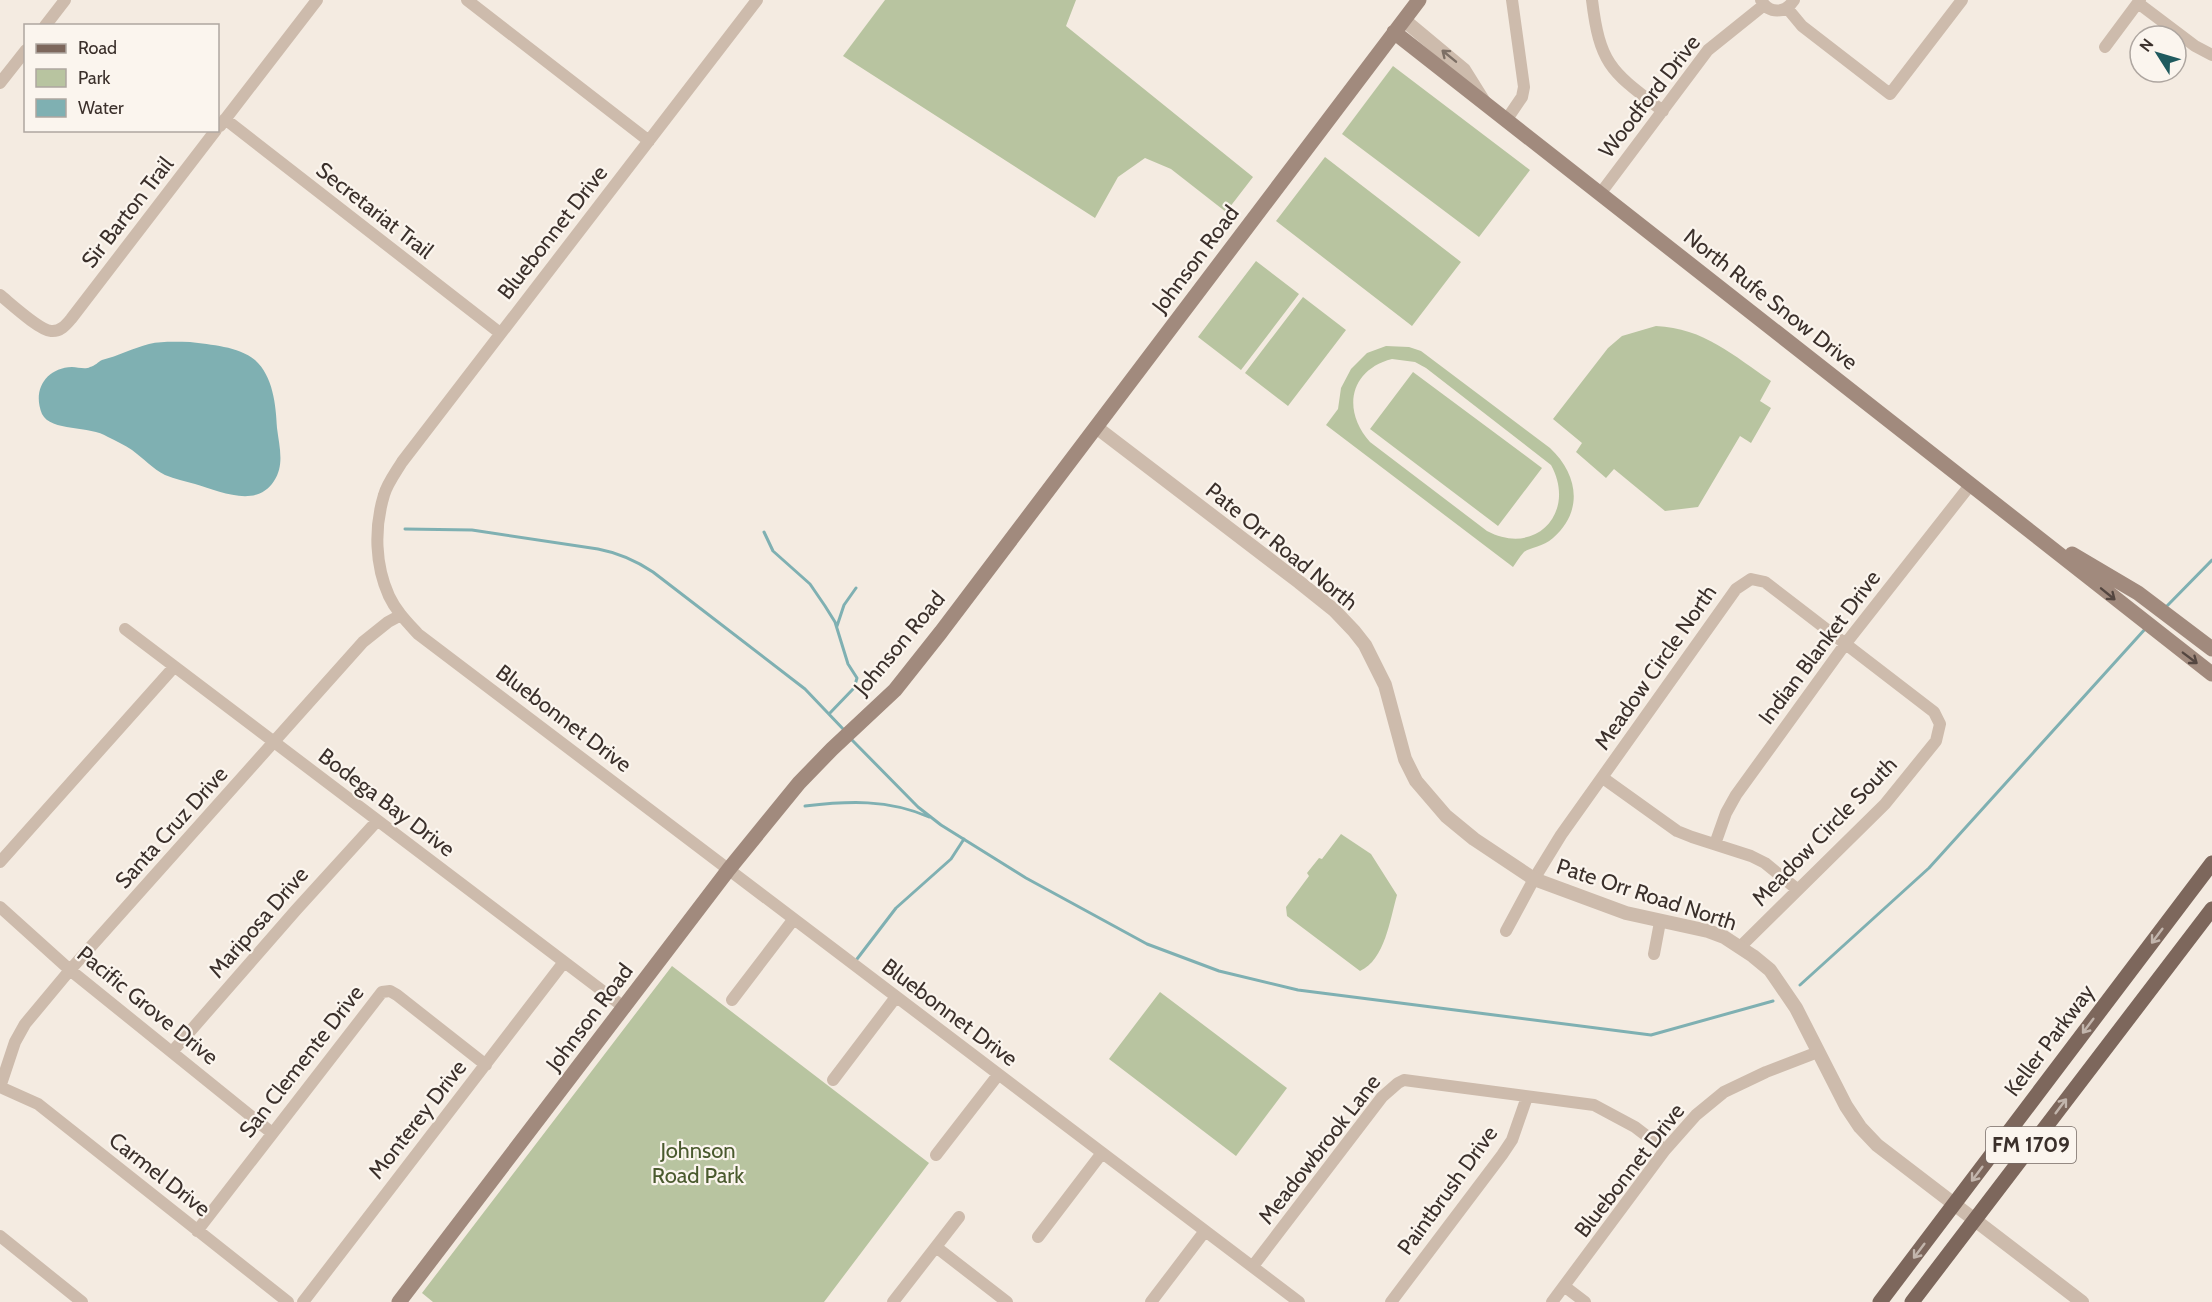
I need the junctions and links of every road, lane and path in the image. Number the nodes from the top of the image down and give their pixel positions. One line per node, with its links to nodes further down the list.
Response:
1 (65, 0): 13 (street)
2 (317, 0): 22 (street, Sir Barton Trail)
3 (467, 0): 24 (street)
4 (758, 0): 24 (street, Bluebonnet Drive)
5 (1419, 0): 12 (main road, Johnson Road)
6 (1512, 0): 21 (street)
7 (1592, 0): 20 (street)
8 (1962, 0): 11 (street)
9 (2139, 2): 15 (street); 17 (street)
10 (1762, 3): 11 (street); 20 (street, Woodford Drive)
11 (1790, 4)
12 (1404, 20): 14 (main road, Johnson Road); 19 (street, North Rufe Snow Drive, one-way to 12)
13 (47, 24)
14 (1394, 32): 19 (main road, North Rufe Snow Drive); 28 (main road, Johnson Road)
15 (2104, 47)
16 (24, 53): 18 (street)
17 (2212, 55)
18 (0, 83)
19 (1484, 102): 21 (main road, North Rufe Snow Drive)
20 (1663, 111): 25 (street, Woodford Drive)
21 (1507, 119): 25 (main road, North Rufe Snow Drive)
22 (220, 126): 27 (street, Secretariat Trail)
23 (215, 132): 26 (street, Sir Barton Trail)
24 (649, 141): 27 (street, Bluebonnet Drive)
25 (1600, 194): 29 (main road, North Rufe Snow Drive)
26 (0, 295)
27 (500, 333): 31 (street, Bluebonnet Drive)
28 (1096, 427): 43 (main road, Johnson Road); 44 (street, Pate Orr Road North)
29 (1971, 484): 30 (main road, North Rufe Snow Drive); 33 (street, Indian Blanket Drive)
30 (2030, 530): 34 (main road, North Rufe Snow Drive); 36 (main road, North Rufe Snow Drive, one-way to 36)
31 (401, 615): 37 (street, Santa Cruz Drive); 43 (street, Bluebonnet Drive)
32 (125, 629): 35 (street, Bodega Bay Drive)
33 (1846, 643): 38 (street, Meadow Circle North); 40 (street, Indian Blanket Drive); 45 (street, Meadow Circle South)
34 (2212, 649)
35 (174, 666): 37 (street, Bodega Bay Drive); 41 (street)
36 (2212, 674)
37 (275, 742): 39 (street, Bodega Bay Drive); 54 (street, Santa Cruz Drive)
38 (1603, 778): 40 (street); 44 (street, Meadow Circle North)
39 (377, 821): 53 (street, Bodega Bay Drive); 60 (street, Mariposa Drive)
40 (1715, 844): 45 (street)
41 (0, 862)
42 (2212, 863): 55 (main road, Keller Parkway / FM 1709, one-way to 55)
43 (729, 869): 48 (street, Bluebonnet Drive); 59 (main road, Johnson Road)
44 (1533, 879): 49 (street, Pate Orr Road North); 50 (street, Meadow Circle North)
45 (1798, 890): 51 (street, Meadow Circle South)
46 (0, 907): 54 (street, Pacific Grove Drive)
47 (2212, 909): 56 (main road, FM 1709)
48 (793, 920): 57 (street, Bluebonnet Drive); 58 (street)
49 (1660, 922): 51 (street, Pate Orr Road North); 52 (street)
50 (1506, 931)
51 (1740, 947): 61 (street, Pate Orr Road North)
52 (1654, 954)
53 (564, 962): 59 (street, Bodega Bay Drive); 62 (street, Monterey Drive)
54 (70, 970): 60 (street, Pacific Grove Drive); 65 (street, Santa Cruz Drive)
55 (2123, 979): 56 (main road); 71 (main road, Keller Parkway / FM 1709, one-way to 71)
56 (2146, 994): 73 (main road, FM 1709, one-way to 56)
57 (896, 997): 63 (street, Bluebonnet Drive); 64 (street)
58 (732, 1000)
59 (625, 1008): 84 (main road, Johnson Road)
60 (172, 1052): 67 (street, Pacific Grove Drive)
61 (1818, 1052): 68 (street, Bluebonnet Drive); 71 (street, Pate Orr Road North)
62 (486, 1065): 67 (street, San Clemente Drive); 83 (street, Monterey Drive)
63 (999, 1075): 69 (street, Bluebonnet Drive); 70 (street)
64 (833, 1080)
65 (0, 1087): 74 (street, Carmel Drive)
66 (1527, 1096): 68 (street, Meadowbrook Lane); 79 (street, Meadowbrook Lane); 89 (street, Paintbrush Drive)
67 (272, 1133): 74 (street, San Clemente Drive)
68 (1665, 1150): 80 (street, Bluebonnet Drive)
69 (1102, 1153): 75 (street, Bluebonnet Drive); 77 (street)
70 (936, 1155)
71 (1954, 1204): 73 (street, Pate Orr Road North); 92 (main road, Keller Parkway / FM 1709, one-way to 92)
72 (960, 1217): 78 (street)
73 (1975, 1219): 93 (main road, FM 1709); 94 (street, Pate Orr Road North)
74 (197, 1231): 82 (street, Carmel Drive)
75 (1205, 1231): 79 (street, Bluebonnet Drive); 87 (street)
76 (0, 1236): 81 (street)
77 (1038, 1237)
78 (936, 1247): 85 (street); 86 (street)
79 (1253, 1266): 88 (street, Bluebonnet Drive)
80 (1564, 1286): 90 (street, Bluebonnet Drive); 91 (street)
81 (79, 1301)
82 (288, 1302)
83 (303, 1302)
84 (399, 1302)
85 (893, 1302)
86 (1007, 1302)
87 (1151, 1302)
88 (1299, 1302)
89 (1391, 1302)
90 (1552, 1302)
91 (1585, 1302)
92 (1880, 1302)
93 (1912, 1302)
94 (2082, 1302)

